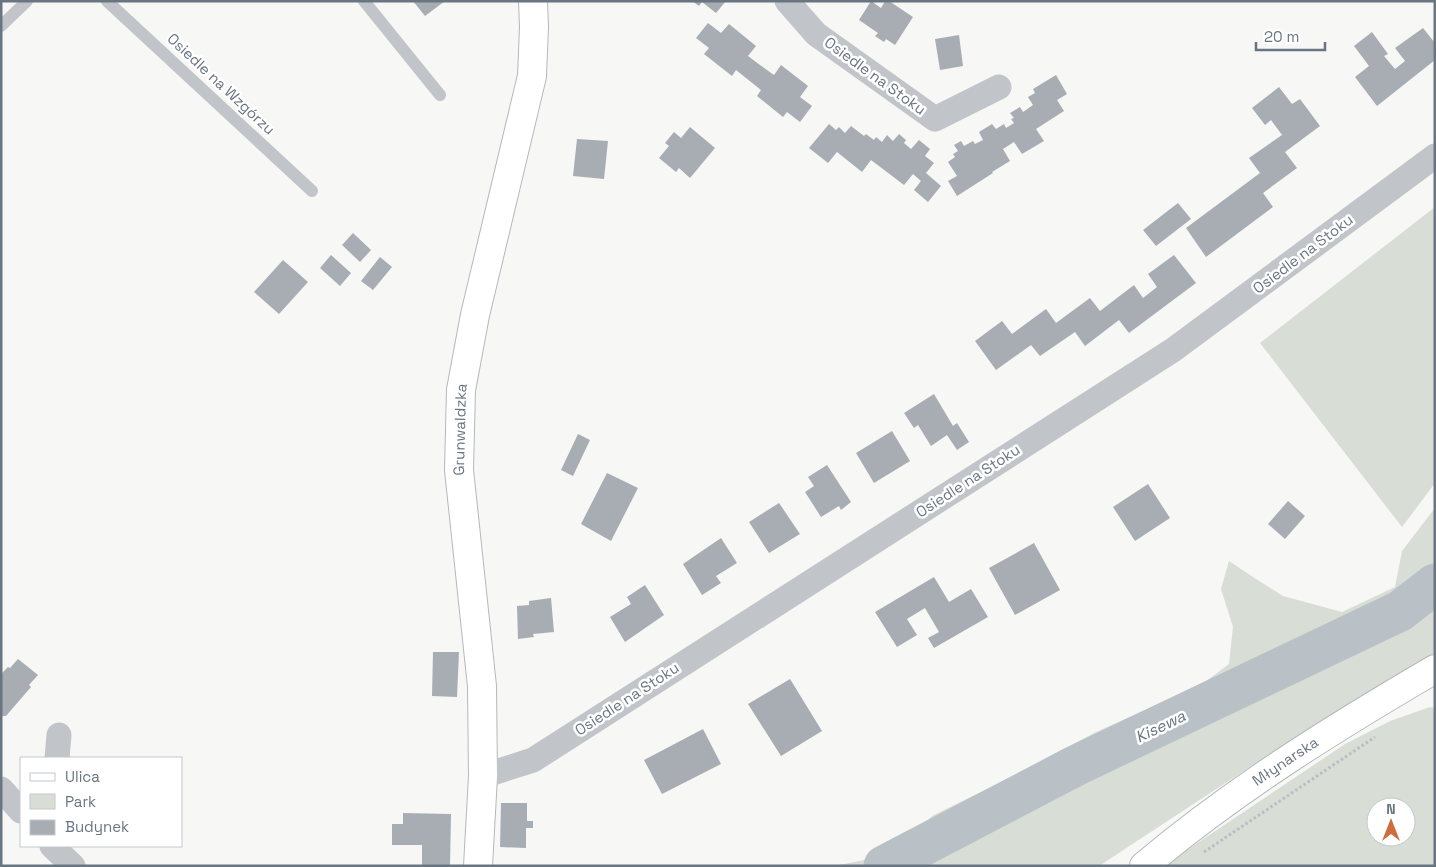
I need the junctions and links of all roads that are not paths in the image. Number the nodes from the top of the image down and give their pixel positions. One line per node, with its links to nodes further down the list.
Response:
1 (27, 1): 6 (lane)
2 (107, 1): 10 (lane, Osiedle na Wzgórzu)
3 (364, 1): 8 (lane)
4 (533, 1): 12 (main road, Grunwaldzka)
5 (787, 1): 7 (street, Osiedle na Stoku)
6 (1, 26)
7 (999, 86)
8 (440, 94)
9 (1435, 156): 12 (street, Osiedle na Stoku)
10 (312, 191)
11 (1435, 668): 18 (main road, Młynarska)
12 (482, 776): 17 (main road, Grunwaldzka)
13 (1, 789): 14 (street)
14 (20, 810)
15 (53, 847): 16 (street)
16 (73, 866)
17 (478, 866)
18 (1144, 866)

